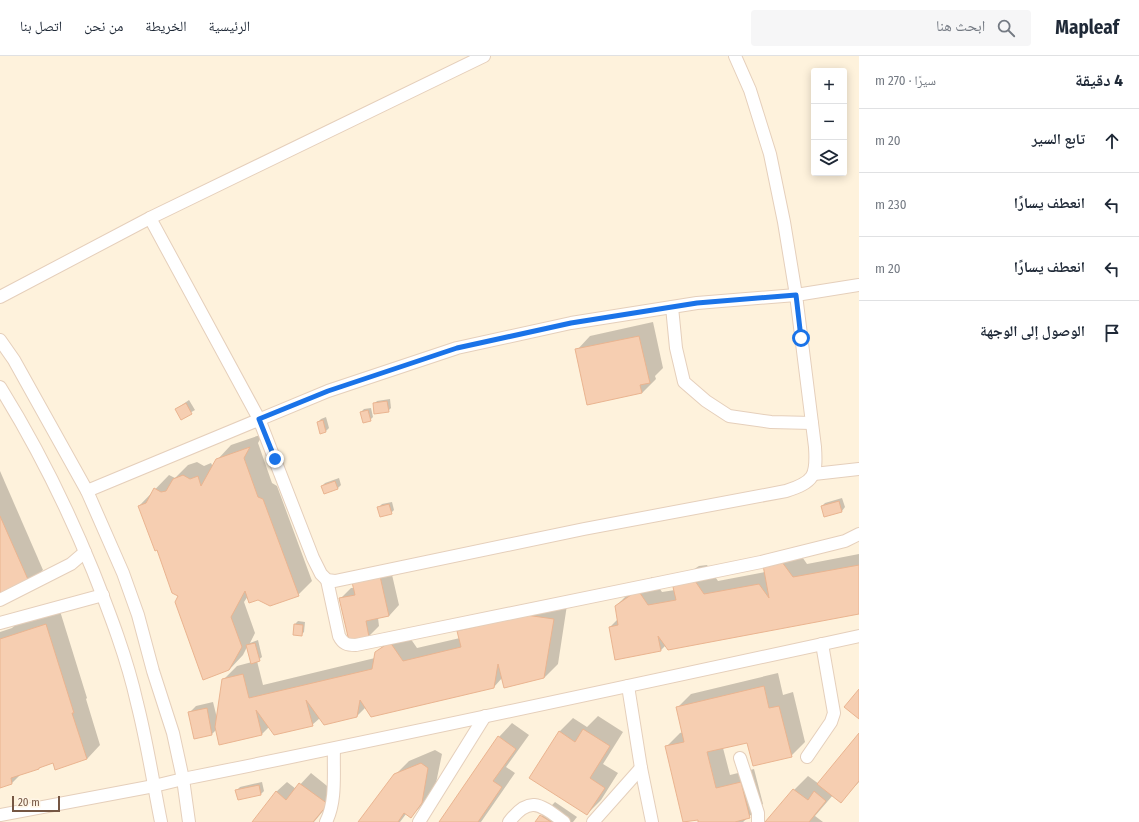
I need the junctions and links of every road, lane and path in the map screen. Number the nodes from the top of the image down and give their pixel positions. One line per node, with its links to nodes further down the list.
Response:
1 (484, 56): 3 (street)
2 (735, 56): 5 (street)
3 (150, 218): 6 (street); 10 (street)
4 (859, 285): 5 (street)
5 (796, 295): 7 (street); 11 (street)
6 (0, 297)
7 (672, 308): 10 (street); 11 (street)
8 (0, 340): 14 (street)
9 (2, 395): 16 (street)
10 (259, 419): 14 (street); 17 (street)
11 (812, 423): 13 (street)
12 (859, 469): 13 (street)
13 (814, 474): 17 (street)
14 (87, 491): 29 (street)
15 (859, 534): 17 (street)
16 (85, 552): 18 (street); 19 (street)
17 (327, 580)
18 (103, 595): 20 (street); 30 (street)
19 (0, 600)
20 (0, 623)
21 (859, 636): 22 (street)
22 (822, 644): 23 (street); 26 (street)
23 (628, 686): 24 (street); 28 (street)
24 (485, 716): 25 (street); 35 (street)
25 (334, 749): 29 (street); 34 (street)
26 (806, 757)
27 (740, 758): 40 (street)
28 (641, 768): 38 (street); 39 (street)
29 (183, 779): 30 (street); 33 (street)
30 (154, 786): 31 (street); 32 (street)
31 (0, 815)
32 (161, 822)
33 (189, 822)
34 (326, 822)
35 (419, 822)
36 (508, 822): 37 (street)
37 (564, 822)
38 (593, 822)
39 (652, 822)
40 (758, 822)

